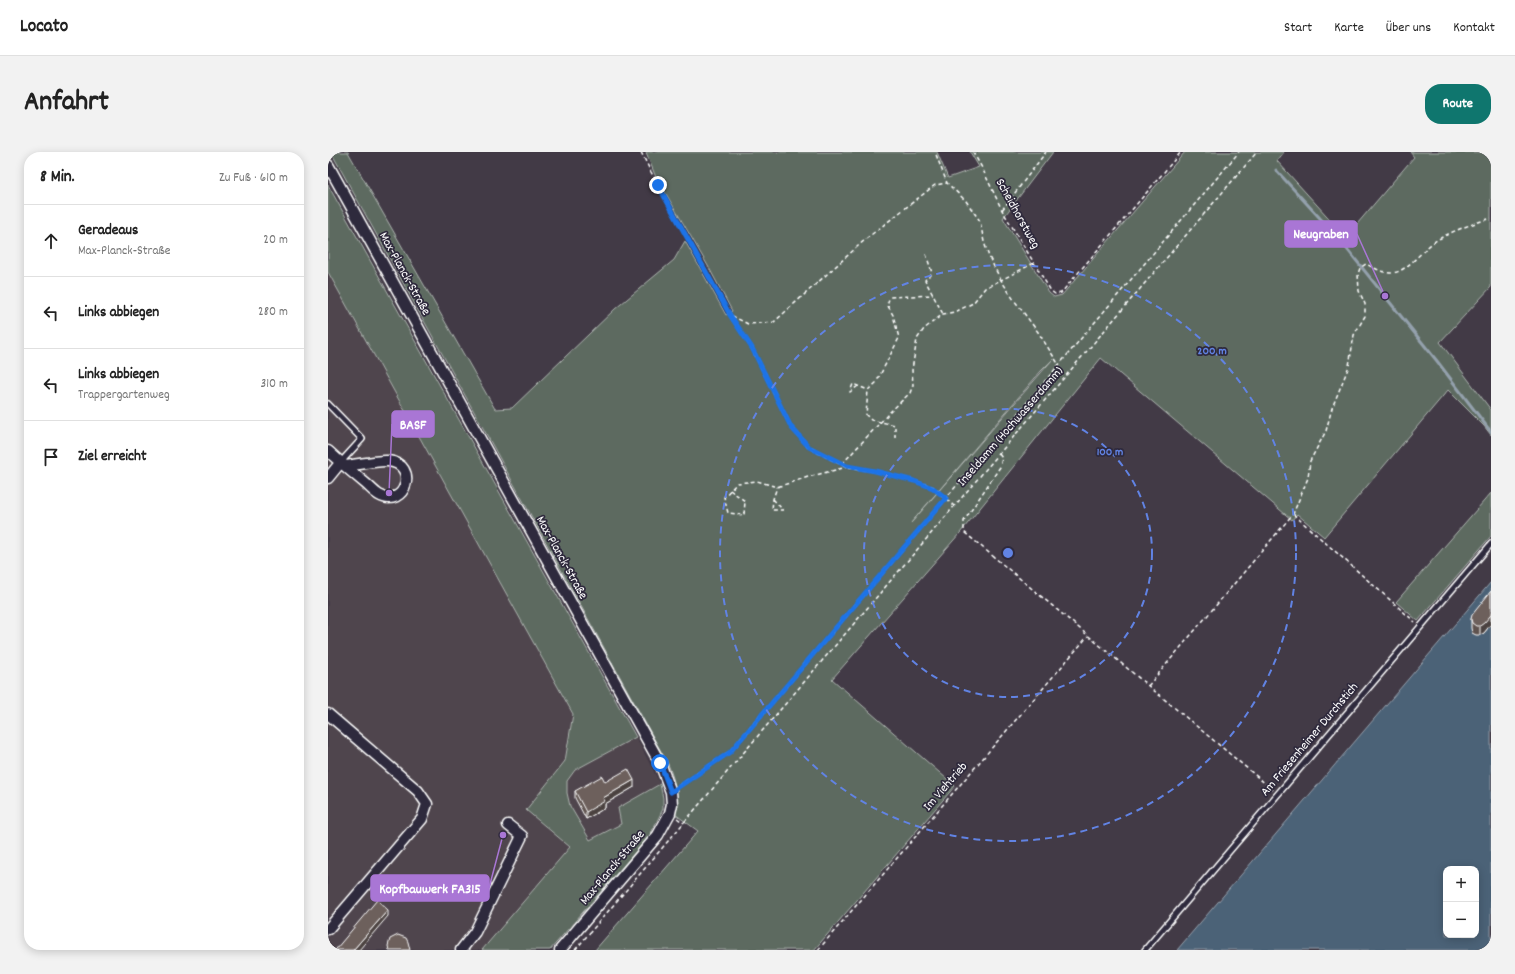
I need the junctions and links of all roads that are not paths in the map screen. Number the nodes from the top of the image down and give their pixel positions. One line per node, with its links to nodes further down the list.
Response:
1 (328, 165): 11 (street, Max-Planck-Straße)
2 (328, 404): 4 (lane)
3 (328, 451): 4 (street)
4 (343, 464): 4 (street); 5 (street)
5 (328, 478)
6 (1491, 544): 12 (lane, Am Friesenheimer Durchstich)
7 (328, 714): 9 (street)
8 (508, 825): 10 (street)
9 (328, 929)
10 (461, 950)
11 (560, 950)
12 (1145, 950)

